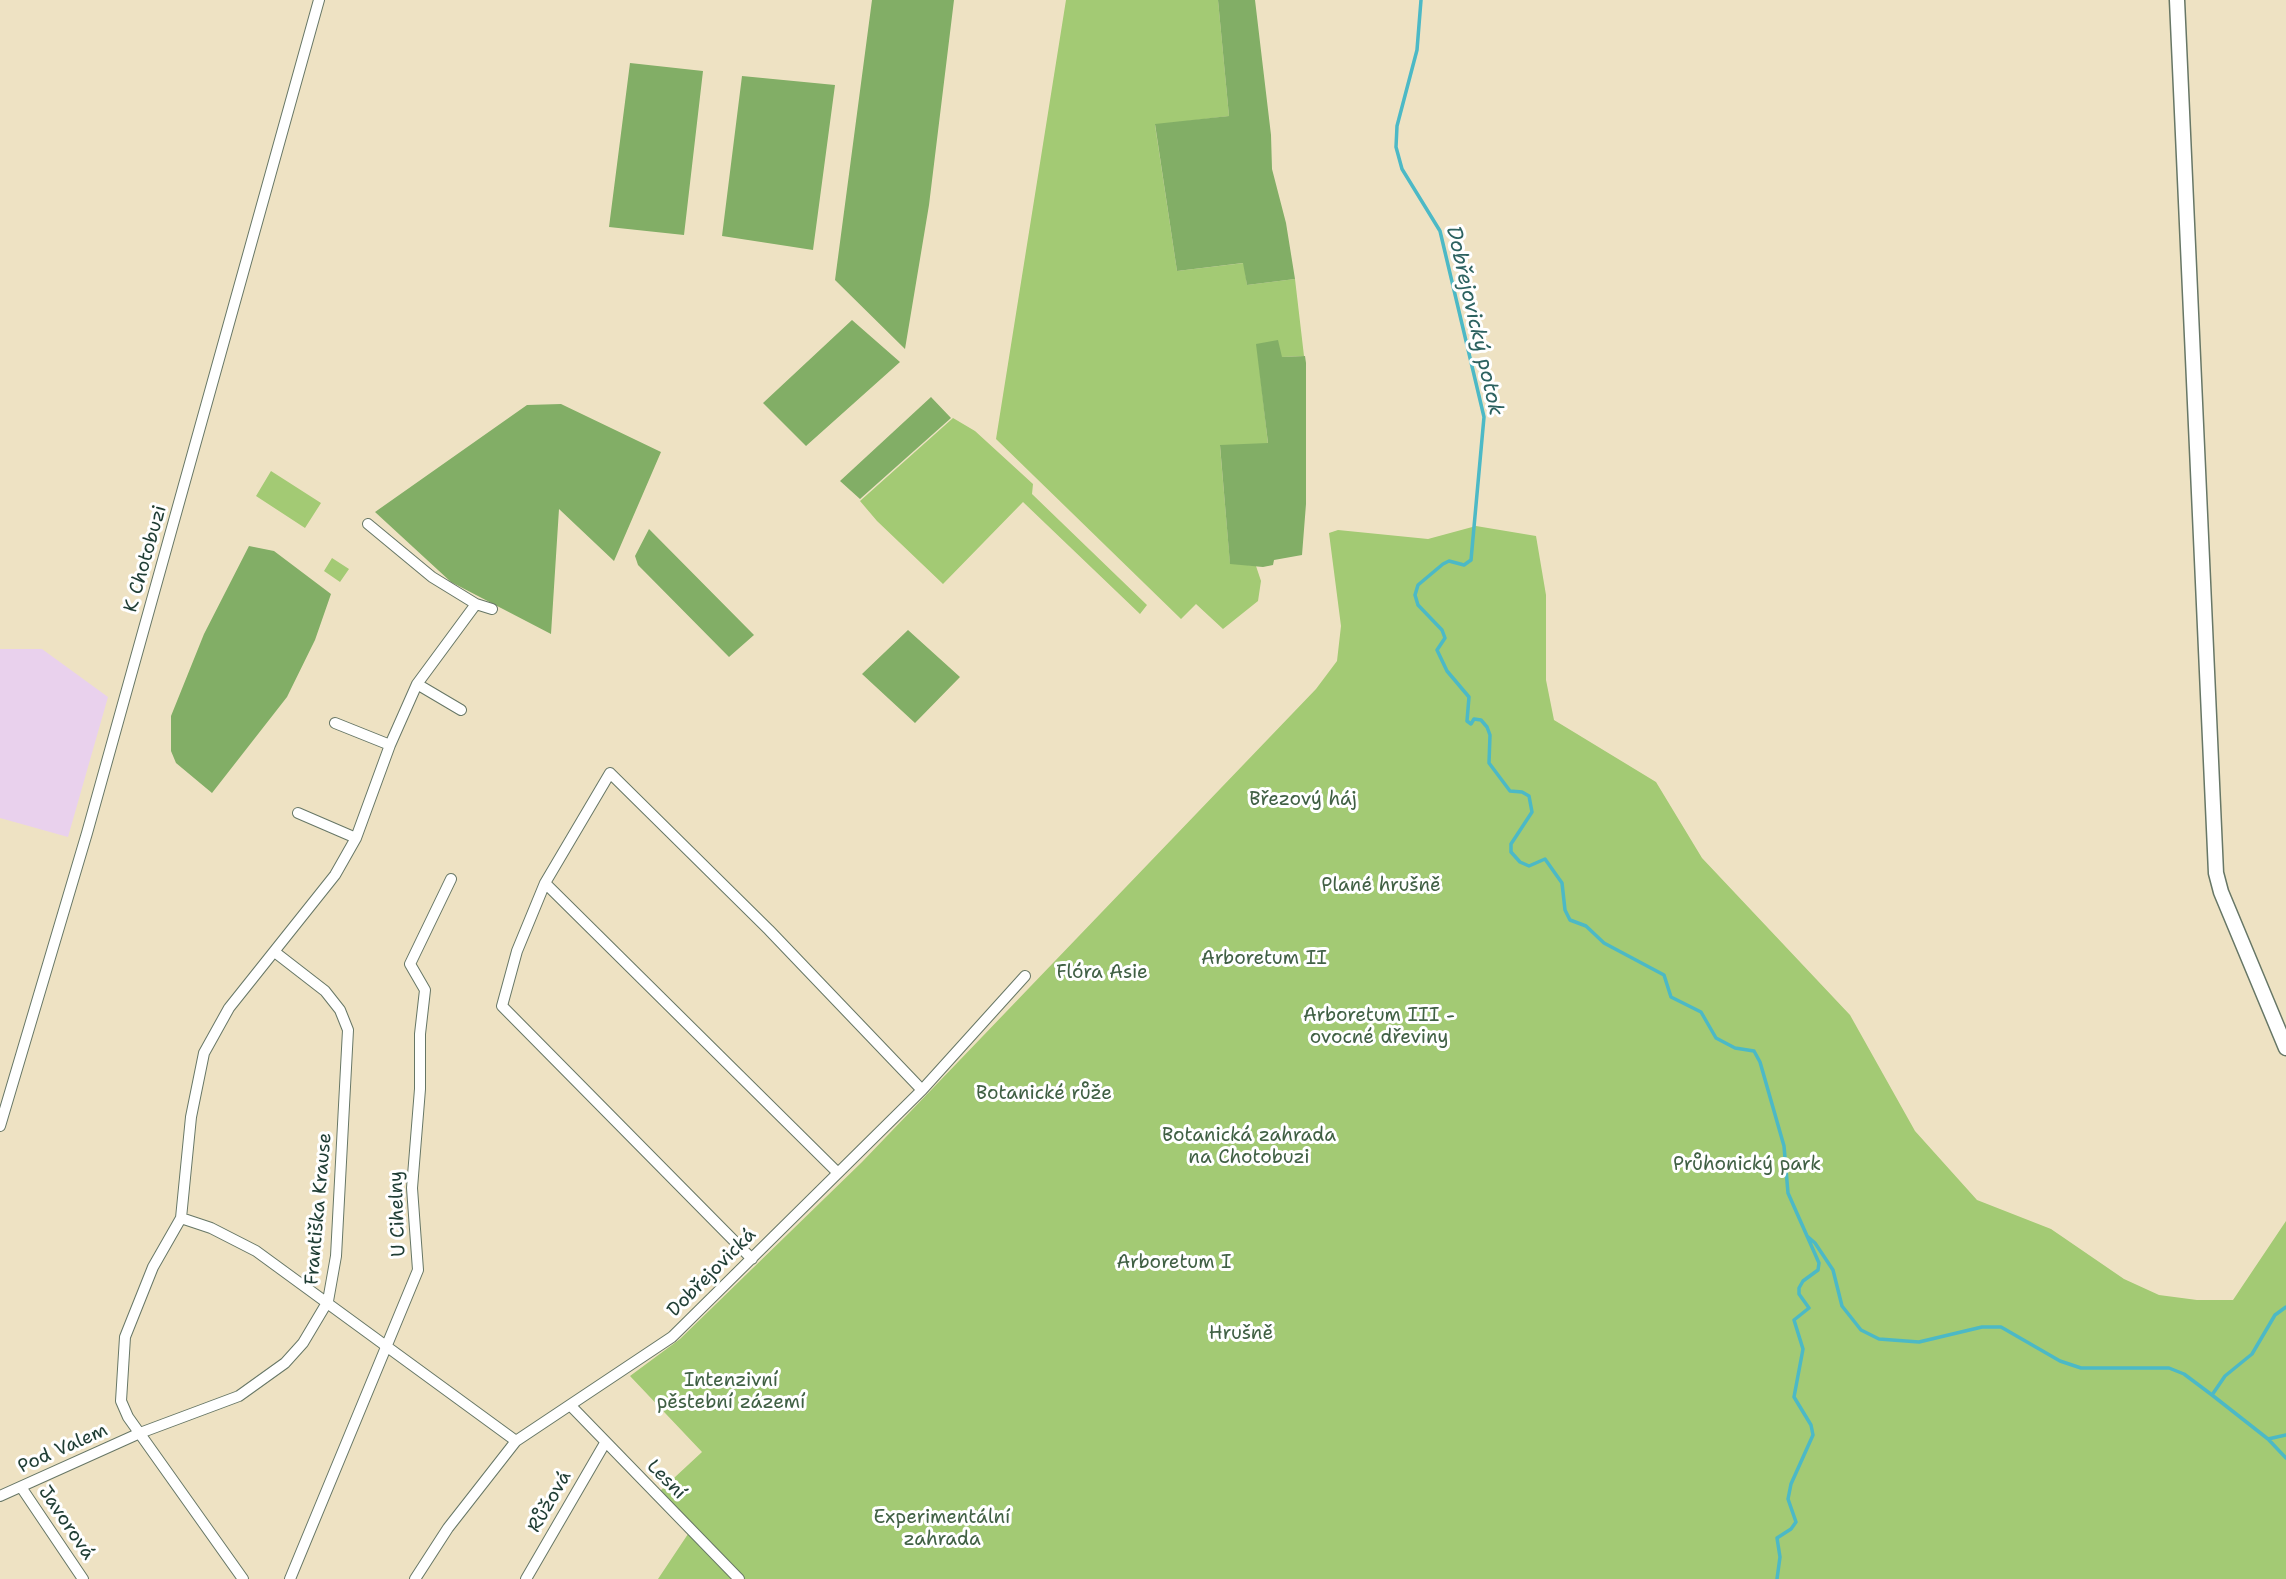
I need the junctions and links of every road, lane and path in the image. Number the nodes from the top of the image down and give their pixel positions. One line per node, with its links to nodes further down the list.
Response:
1 (319, 0): 18 (street, K Chotobuzi)
2 (2177, 0): 16 (street)
3 (368, 524): 4 (street)
4 (476, 604): 5 (street); 6 (street)
5 (492, 609)
6 (417, 684): 7 (street); 9 (street)
7 (461, 710)
8 (335, 723): 9 (street)
9 (390, 745): 11 (street)
10 (298, 813): 11 (street)
11 (356, 838): 14 (street)
12 (451, 879): 23 (street, U Cihelny)
13 (545, 883): 17 (street); 19 (street); 21 (street)
14 (276, 953): 20 (street); 22 (street, Františka Krause)
15 (1025, 976): 17 (street, Dobřejovická)
16 (2286, 1048)
17 (922, 1090): 19 (street, Dobřejovická)
18 (0, 1126)
19 (838, 1173): 21 (street, Dobřejovická)
20 (181, 1218): 22 (street); 25 (street)
21 (752, 1259): 24 (street, Dobřejovická)
22 (328, 1301): 23 (street); 25 (street, Františka Krause)
23 (387, 1347): 26 (street); 32 (street, U Cihelny)
24 (570, 1405): 26 (street, Dobřejovická); 27 (street, Lesní)
25 (140, 1433): 28 (street, Pod Valem); 31 (street)
26 (516, 1441): 33 (street, Dobřejovická)
27 (605, 1443): 34 (street, Růžová); 35 (street, Lesní)
28 (21, 1487): 29 (street, Pod Valem); 30 (street, Javorová)
29 (0, 1496)
30 (83, 1579)
31 (243, 1579)
32 (290, 1579)
33 (415, 1579)
34 (526, 1579)
35 (739, 1579)

